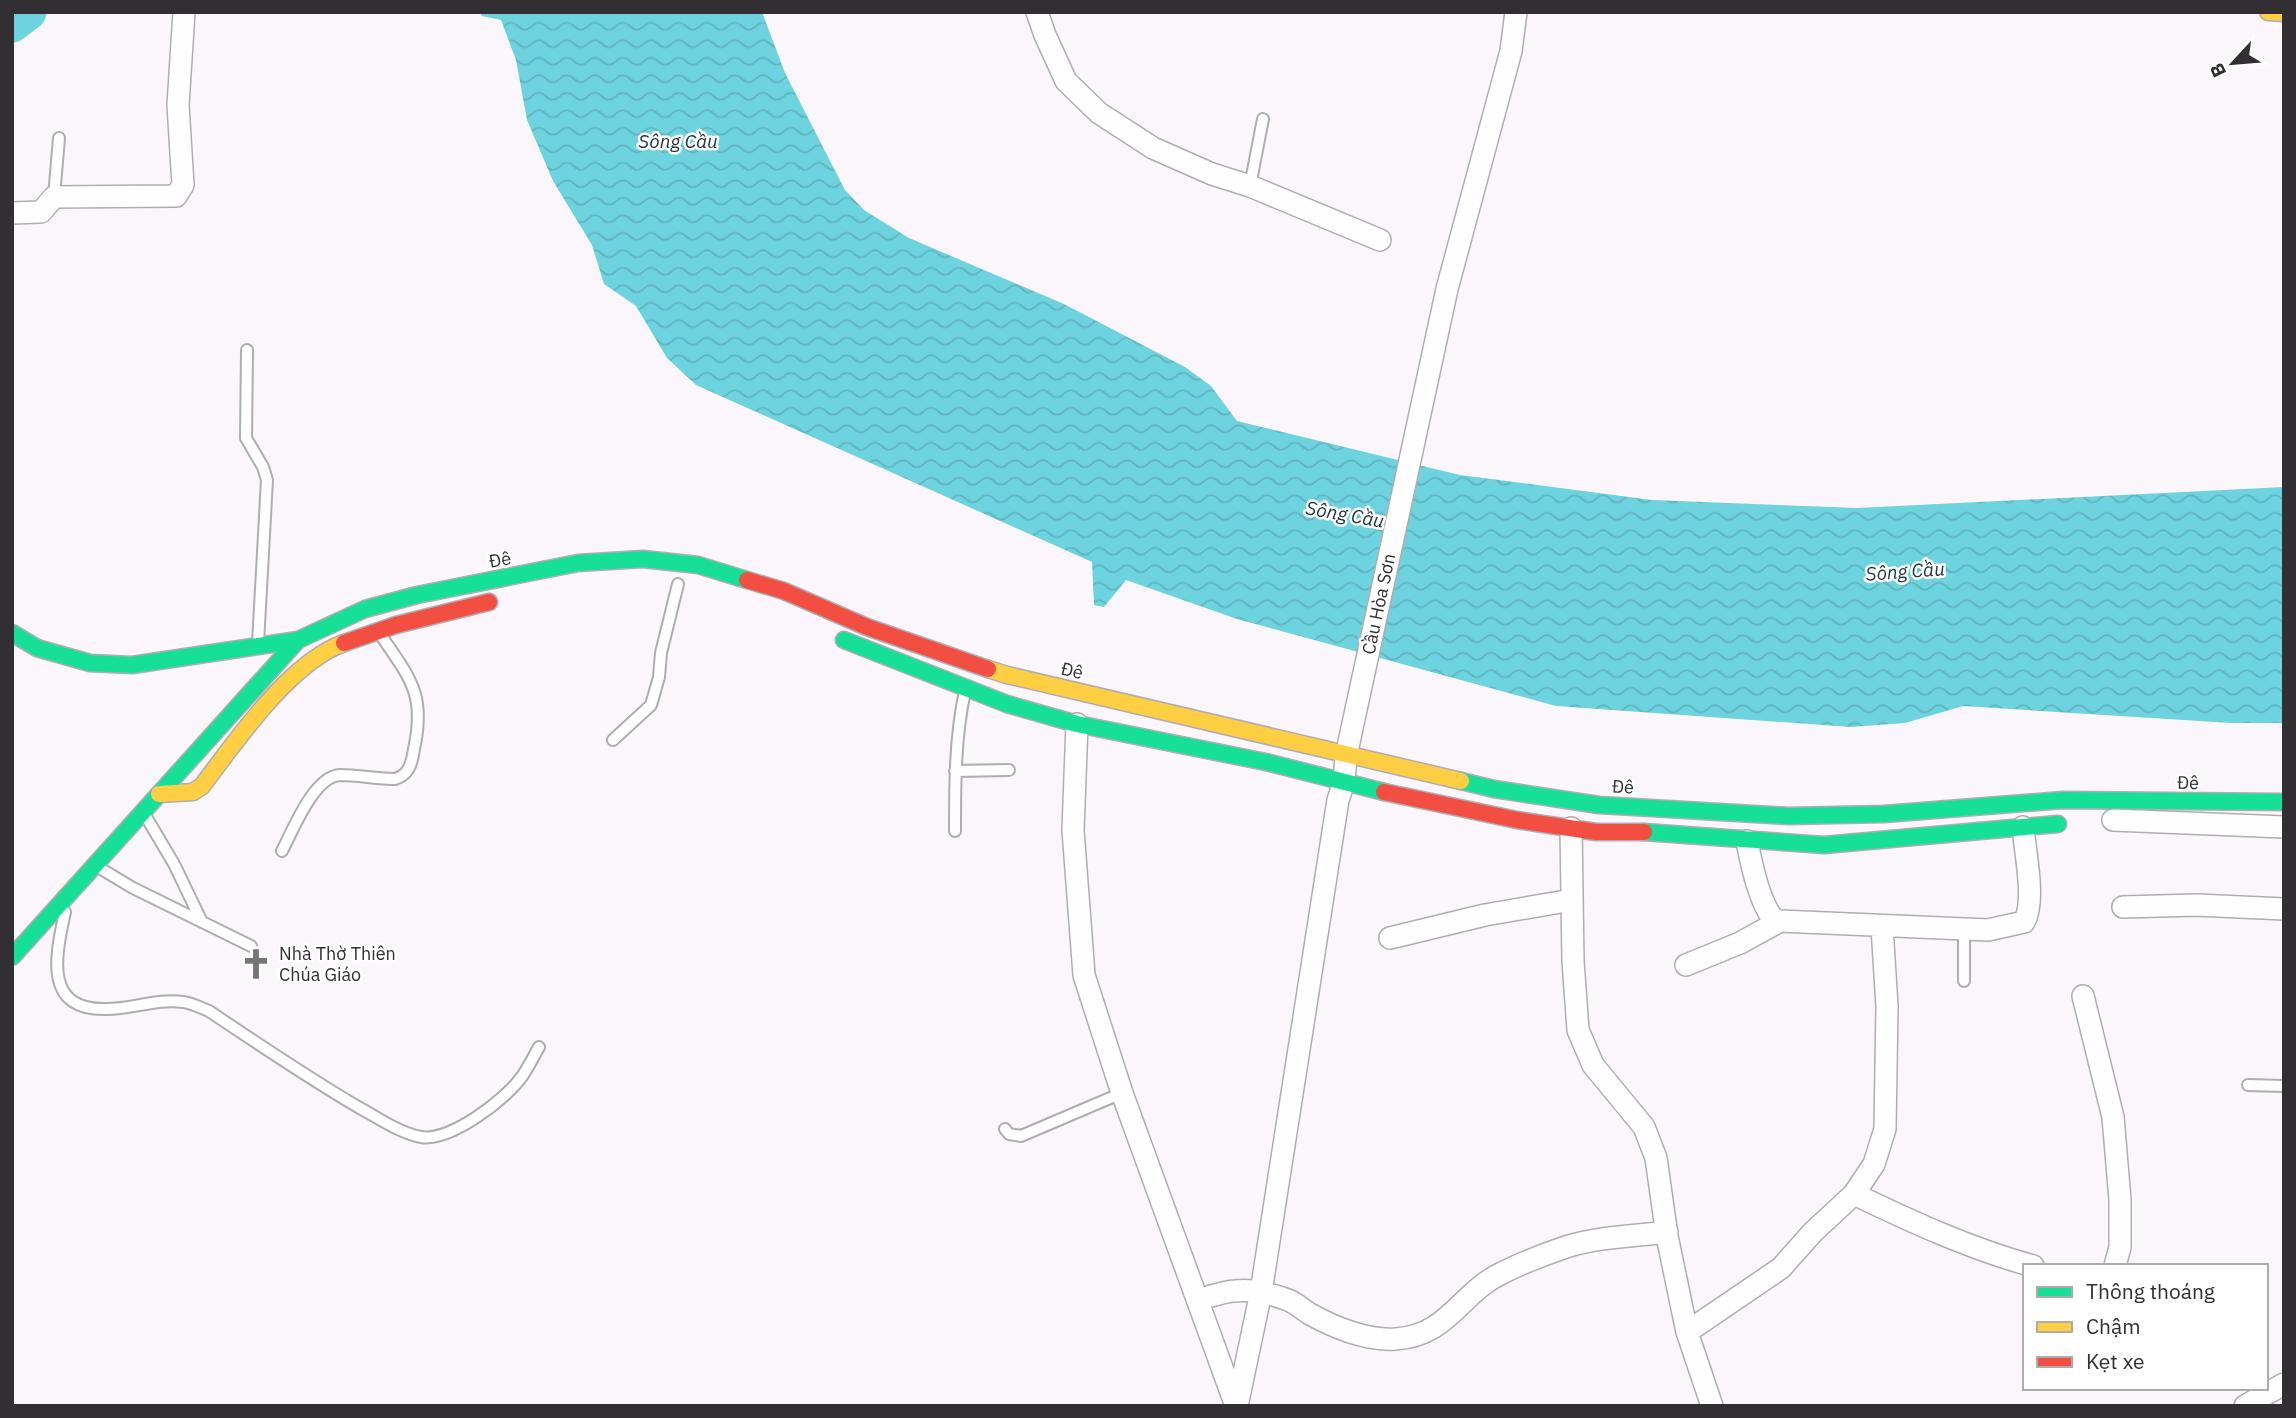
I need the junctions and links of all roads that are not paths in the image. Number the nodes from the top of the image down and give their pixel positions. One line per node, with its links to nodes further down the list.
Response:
1 (184, 12): 9 (street)
2 (1037, 12): 8 (street)
3 (1516, 12): 25 (street, Cầu Hòa Sơn)
4 (2268, 12): 5 (main road)
5 (2284, 13)
6 (1263, 119): 8 (lane)
7 (59, 138): 9 (lane)
8 (1250, 186): 11 (street)
9 (54, 197): 10 (street)
10 (12, 213)
11 (1380, 240)
12 (247, 350): 21 (lane)
13 (657, 581): 14 (main road)
14 (678, 584): 15 (main road); 24 (lane)
15 (698, 587)
16 (508, 598): 17 (main road)
17 (377, 630): 29 (main road); 39 (lane)
18 (12, 633): 21 (main road)
19 (831, 635): 22 (main road)
20 (298, 640): 21 (main road); 25 (main road, Đê); 29 (main road, Đê)
21 (258, 646)
22 (966, 689): 23 (main road); 27 (lane)
23 (1077, 724): 28 (main road); 58 (street)
24 (613, 740)
25 (1346, 756): 28 (street, Cầu Hòa Sơn); 30 (main road, Đê)
26 (1009, 770): 27 (lane)
27 (955, 771): 37 (lane)
28 (1344, 782): 36 (main road); 64 (street, Cầu Hòa Sơn)
29 (159, 794): 31 (main road, Đê)
30 (2284, 803)
31 (144, 812): 40 (main road, Đê); 45 (lane)
32 (2113, 820): 35 (street)
33 (2058, 824): 34 (main road)
34 (2022, 827): 38 (main road); 48 (street)
35 (2284, 827)
36 (1571, 828): 38 (main road); 42 (street)
37 (956, 831)
38 (1747, 841): 46 (street)
39 (282, 850)
40 (95, 865): 41 (main road, Đê); 45 (lane)
41 (69, 894): 51 (main road, Đê); 55 (lane)
42 (1572, 900): 49 (street); 61 (street)
43 (2123, 907): 44 (street)
44 (2284, 909)
45 (201, 920): 50 (lane)
46 (1776, 922): 47 (street); 52 (street)
47 (1882, 927): 48 (street); 60 (street)
48 (1964, 930): 53 (lane)
49 (1390, 938)
50 (251, 946)
51 (12, 957)
52 (1686, 965)
53 (1964, 981)
54 (2083, 996): 63 (street)
55 (539, 1047)
56 (2248, 1085): 57 (lane)
57 (2284, 1086)
58 (1122, 1093): 59 (lane); 65 (street)
59 (1005, 1129)
60 (1854, 1194): 62 (street); 66 (street)
61 (1667, 1232): 64 (street); 66 (street)
62 (2027, 1264)
63 (2116, 1264)
64 (1261, 1292): 65 (street); 68 (street, Cầu Hòa Sơn)
65 (1199, 1299): 68 (street)
66 (1687, 1332): 69 (street)
67 (2284, 1384): 70 (street)
68 (1237, 1406)
69 (1712, 1406)
70 (2245, 1406)

